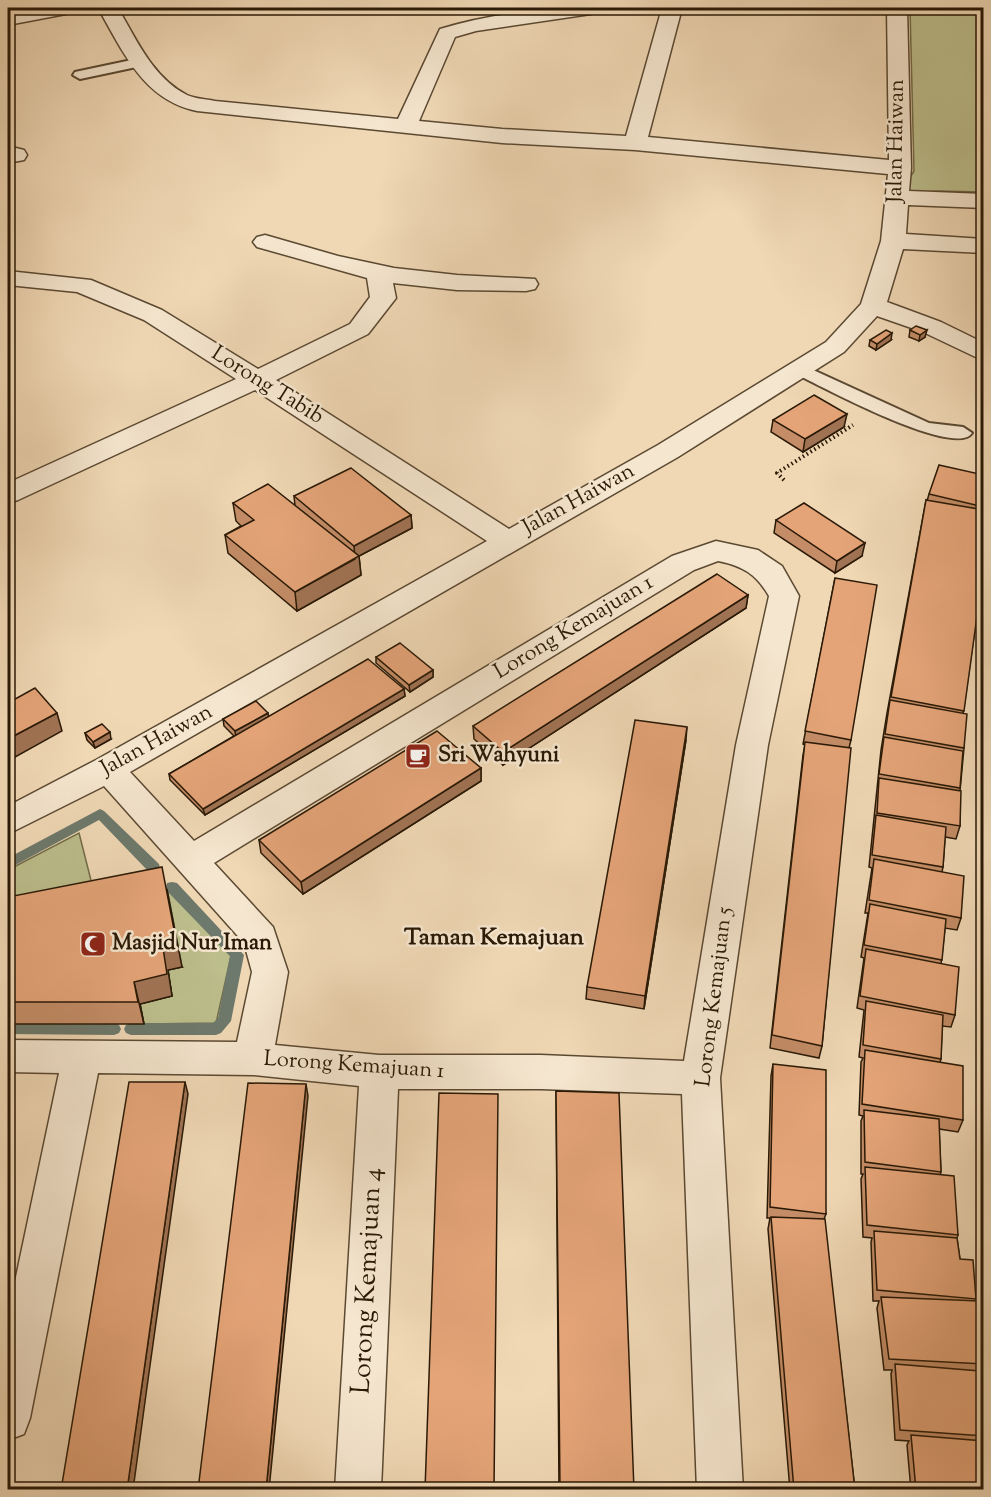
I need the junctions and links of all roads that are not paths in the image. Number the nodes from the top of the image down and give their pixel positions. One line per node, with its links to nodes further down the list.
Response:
1 (66, 8): 6 (street)
2 (108, 8): 7 (street)
3 (591, 8): 9 (street)
4 (672, 8): 10 (street)
5 (897, 8): 11 (street, Jalan Haiwan)
6 (8, 20)
7 (141, 62): 8 (lane); 9 (street)
8 (80, 75)
9 (407, 124): 10 (street)
10 (635, 143): 11 (street)
11 (900, 168): 12 (street, Jalan Haiwan)
12 (896, 197): 13 (street); 14 (street, Jalan Haiwan)
13 (984, 201)
14 (893, 241): 16 (street); 20 (street, Jalan Haiwan)
15 (265, 242): 17 (street)
16 (984, 246)
17 (379, 275): 19 (street); 23 (street)
18 (8, 278): 23 (street, Lorong Tabib)
19 (526, 284)
20 (873, 306): 21 (street); 22 (street, Jalan Haiwan)
21 (984, 353)
22 (800, 369): 24 (lane); 26 (street, Jalan Haiwan)
23 (258, 379): 25 (street); 26 (street, Lorong Tabib)
24 (963, 433)
25 (8, 494)
26 (507, 541): 28 (street, Jalan Haiwan)
27 (716, 551): 30 (street, Lorong Kemajuan 1); 35 (street, Lorong Kemajuan 5)
28 (108, 769): 29 (street, Jalan Haiwan); 30 (street)
29 (8, 821)
30 (189, 861): 33 (street)
31 (8, 1056): 32 (street, Lorong Kemajuan 1)
32 (82, 1057): 33 (street, Lorong Kemajuan 1); 36 (street)
33 (253, 1059): 34 (street, Lorong Kemajuan 1)
34 (379, 1072): 35 (street, Lorong Kemajuan 1); 37 (street, Lorong Kemajuan 4)
35 (701, 1078): 38 (street, Lorong Kemajuan 5)
36 (8, 1418)
37 (358, 1490)
38 (720, 1490)

